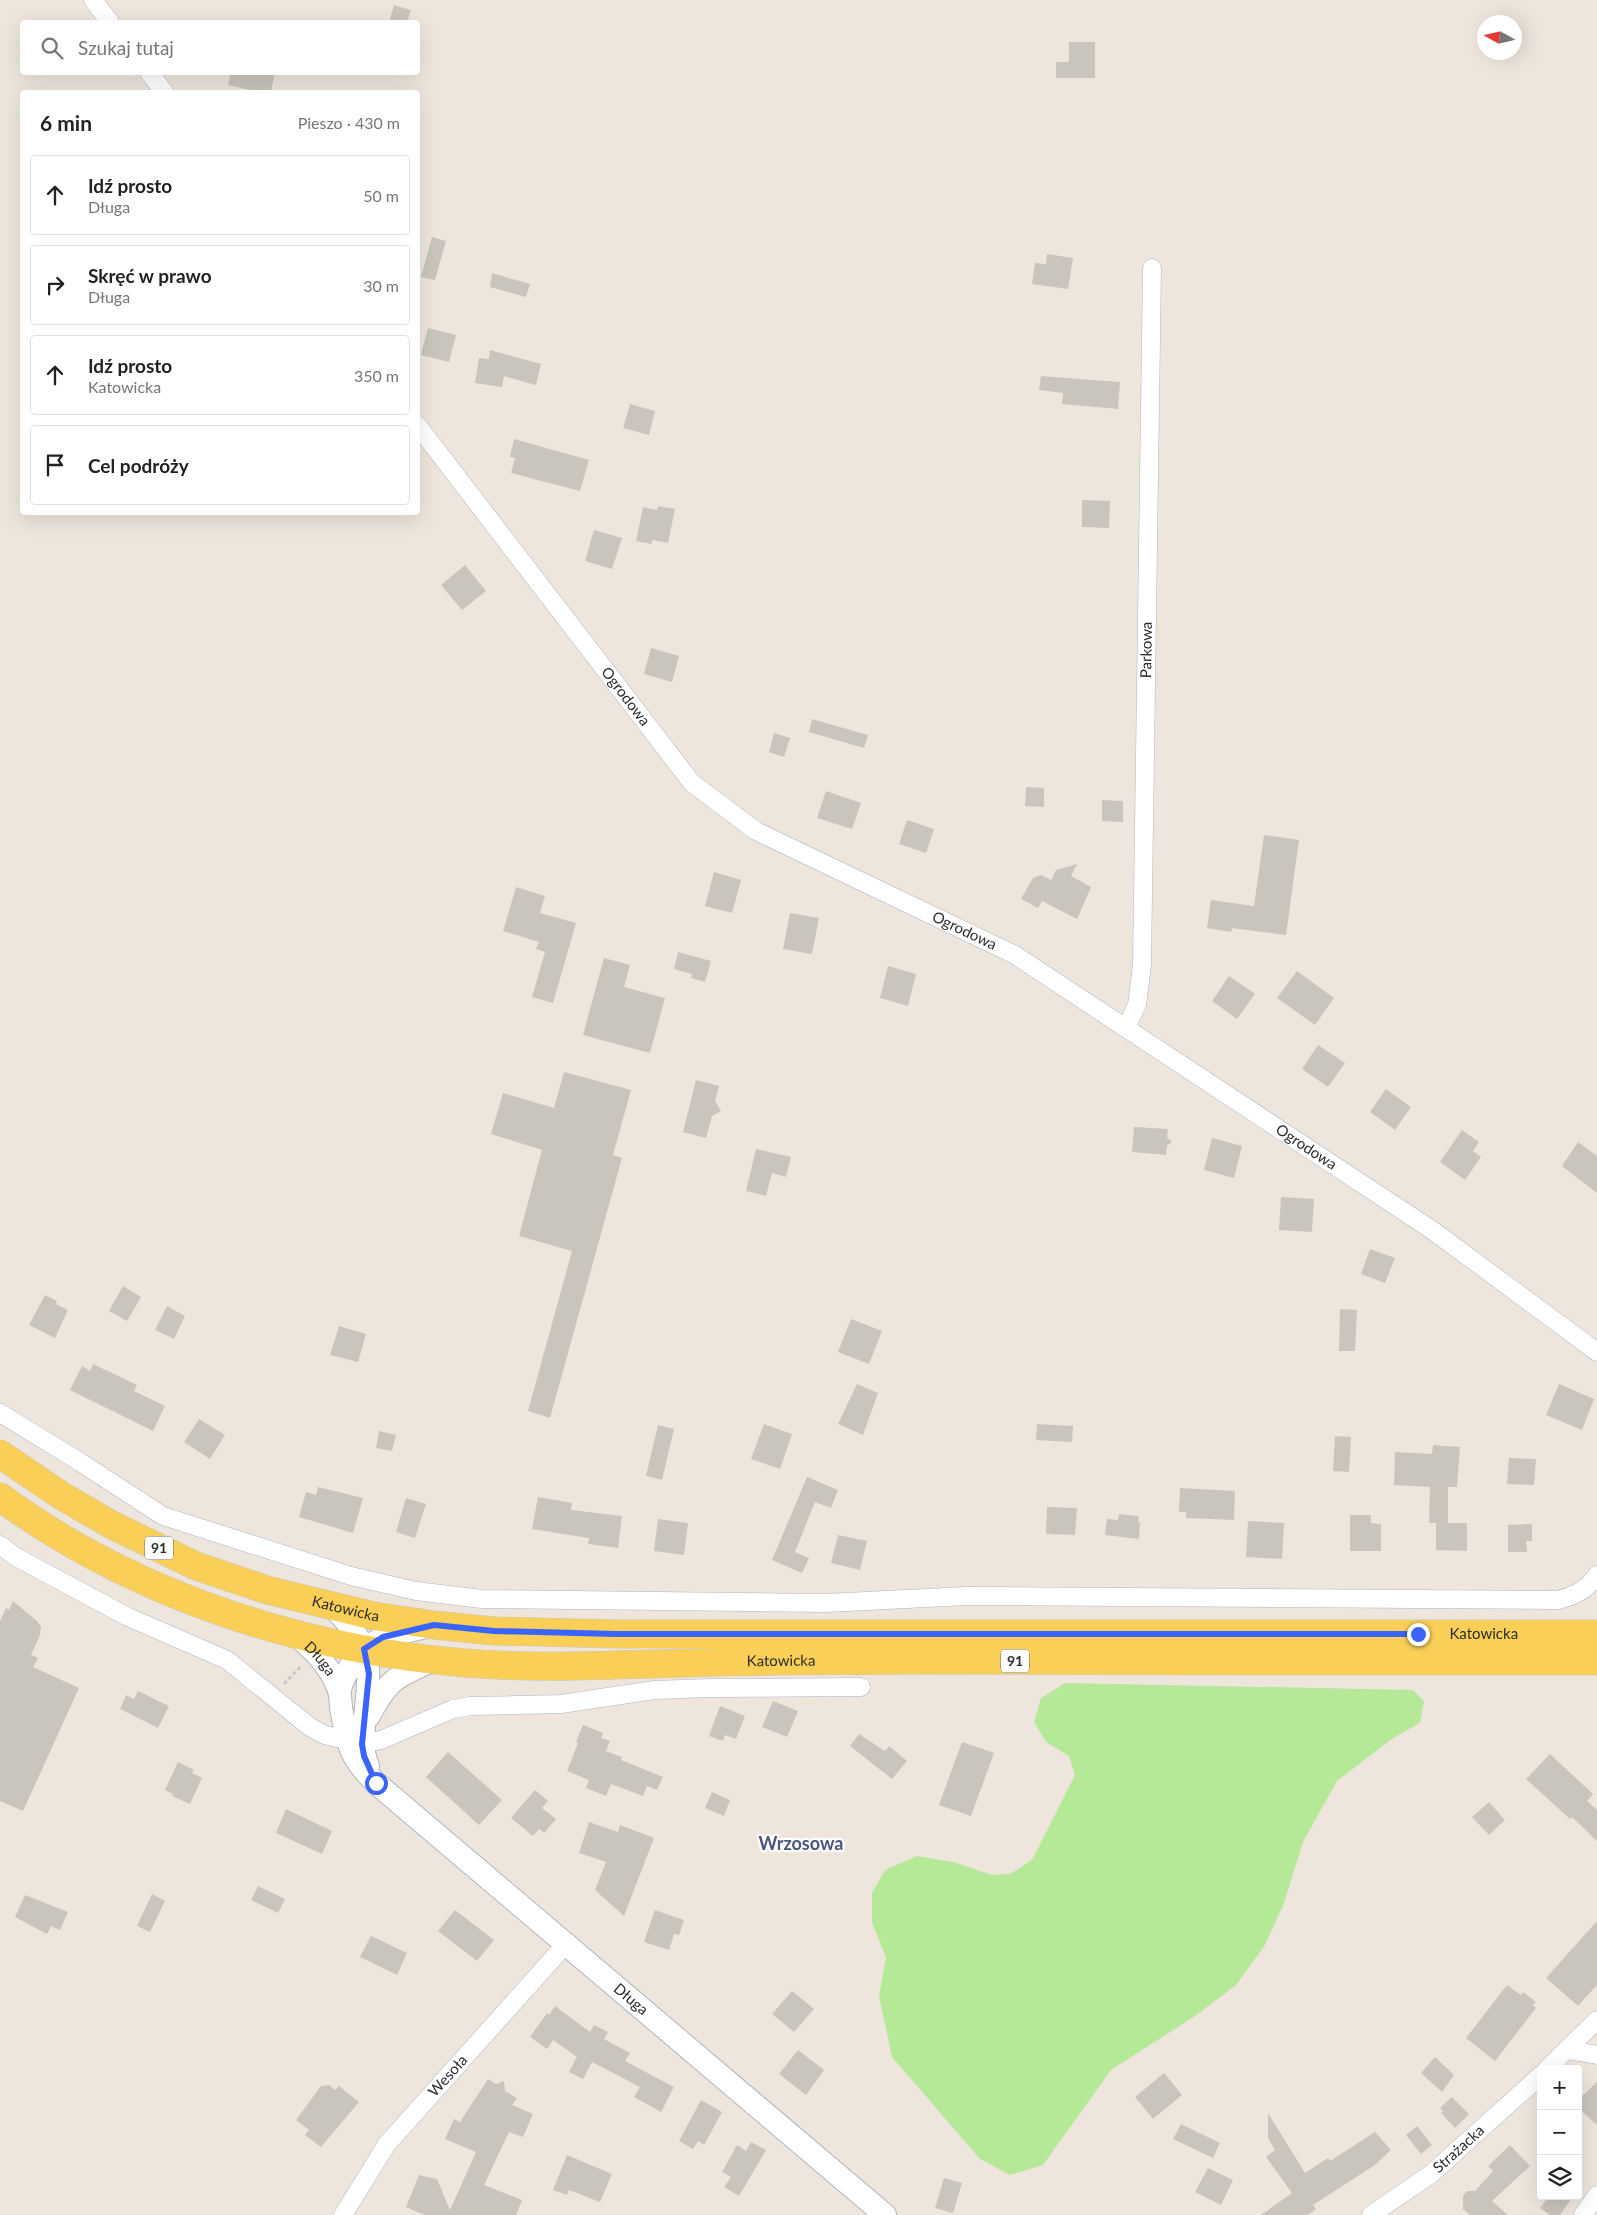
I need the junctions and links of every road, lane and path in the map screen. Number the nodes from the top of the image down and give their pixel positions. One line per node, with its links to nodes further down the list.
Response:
1 (93, 0): 2 (street)
2 (108, 20)
3 (151, 75): 4 (street)
4 (162, 90)
5 (1152, 268): 7 (street, Parkowa)
6 (420, 429): 7 (street, Ogrodowa)
7 (1126, 1028): 8 (street, Ogrodowa)
8 (1597, 1352)
9 (0, 1414): 13 (street)
10 (0, 1454): 14 (main road, Katowicka / 91)
11 (0, 1497): 16 (main road, Katowicka / 91)
12 (0, 1545): 23 (street)
13 (1597, 1574)
14 (333, 1607): 15 (main road, Katowicka / 91); 18 (street)
15 (434, 1625): 17 (main road, Katowicka / 91); 18 (street, Długa)
16 (293, 1633): 18 (main road, Katowicka / 91); 22 (street, Długa)
17 (1597, 1634)
18 (364, 1649): 19 (main road, Katowicka / 91); 22 (street, Długa); 23 (street)
19 (434, 1660): 20 (main road, Katowicka / 91); 23 (street)
20 (1597, 1661)
21 (861, 1687): 23 (street)
22 (339, 1691): 23 (street, Długa)
23 (358, 1737): 24 (street, Długa)
24 (565, 1945): 32 (street, Wesoła); 33 (street, Długa)
25 (1597, 2020): 26 (street)
26 (1568, 2050): 27 (street); 28 (street)
27 (1597, 2055)
28 (1552, 2065)
29 (1537, 2079): 31 (street, Strażacka)
30 (1597, 2195): 35 (street)
31 (1385, 2209): 34 (street, Strażacka)
32 (343, 2215)
33 (885, 2215)
34 (1371, 2215)
35 (1583, 2215)

